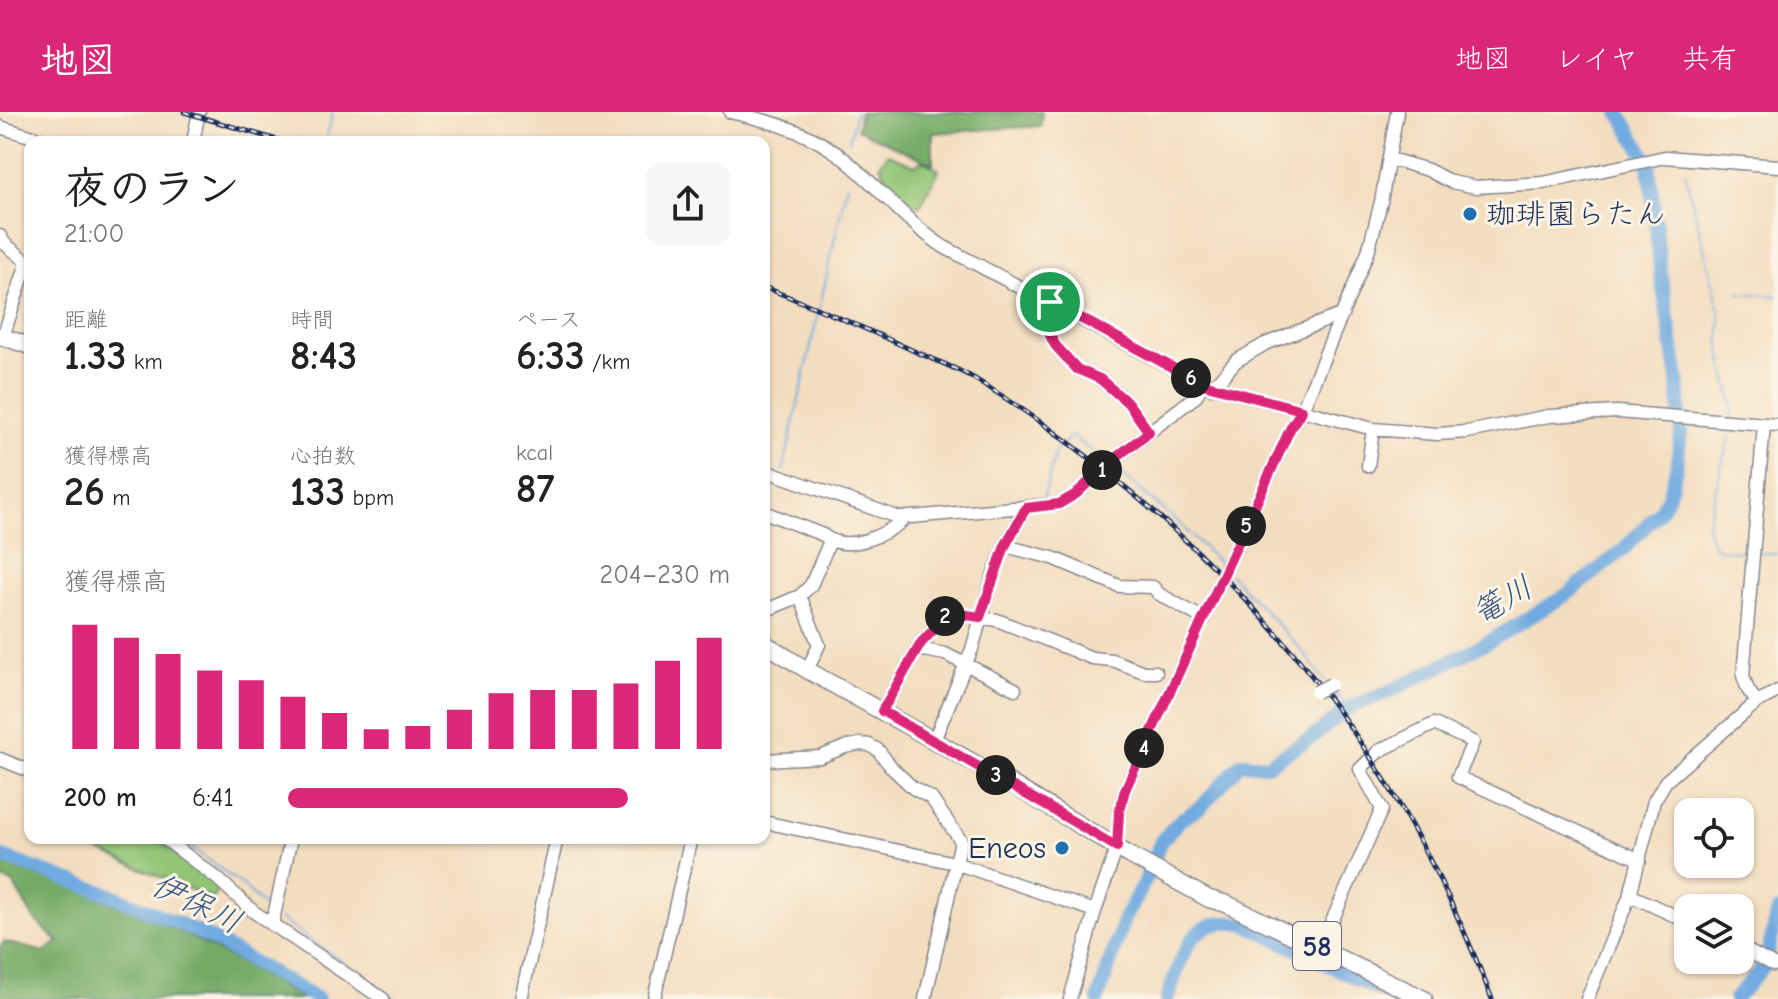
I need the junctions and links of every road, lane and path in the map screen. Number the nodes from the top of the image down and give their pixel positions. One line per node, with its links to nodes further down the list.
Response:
1 (199, 112): 6 (street)
2 (730, 112): 12 (street)
3 (1397, 112): 7 (street)
4 (0, 127): 5 (street)
5 (30, 136)
6 (194, 136)
7 (1390, 159): 8 (street); 13 (street)
8 (1778, 166)
9 (0, 236): 10 (street)
10 (24, 260)
11 (24, 278): 14 (street)
12 (1047, 300): 16 (street); 21 (street)
13 (1343, 314): 16 (street); 17 (street)
14 (2, 337): 15 (main road)
15 (24, 344)
16 (1208, 386): 17 (street); 21 (street)
17 (1302, 410): 20 (street); 32 (street)
18 (1764, 424): 19 (street); 20 (street); 44 (street)
19 (1778, 425)
20 (1373, 429): 22 (street)
21 (1149, 432): 24 (street)
22 (1368, 466)
23 (770, 472): 26 (street)
24 (1026, 508): 26 (street); 28 (street)
25 (770, 514): 27 (street)
26 (908, 514): 27 (street)
27 (830, 541): 29 (street)
28 (1005, 546): 31 (street); 32 (street)
29 (800, 596): 30 (street); 37 (street)
30 (770, 608)
31 (980, 617): 34 (street); 36 (street); 38 (street)
32 (1204, 619): 39 (street)
33 (770, 647): 37 (main road, 58)
34 (918, 649): 36 (street); 45 (street)
35 (1138, 661): 38 (street)
36 (965, 665): 41 (street); 46 (street)
37 (807, 670): 45 (main road, 58)
38 (1156, 672): 39 (street)
39 (1176, 680): 55 (street)
40 (1331, 684): 43 (street, bridge)
41 (1015, 689)
42 (1778, 691): 44 (street)
43 (1316, 692)
44 (1757, 702): 56 (street)
45 (882, 711): 46 (main road, 58)
46 (934, 740): 55 (main road, 58)
47 (0, 759): 49 (street)
48 (770, 760): 57 (street)
49 (24, 769)
50 (770, 823): 57 (street)
51 (173, 844): 61 (street)
52 (290, 844): 61 (street)
53 (556, 844): 66 (street)
54 (690, 844): 67 (street)
55 (1123, 851): 59 (street); 62 (main road, 58)
56 (1640, 860): 58 (street); 62 (street)
57 (955, 863): 59 (street); 68 (street)
58 (1630, 895): 60 (street); 71 (street)
59 (1095, 911): 69 (street)
60 (1674, 915)
61 (273, 918): 65 (street)
62 (1320, 948): 70 (main road, 58)
63 (1754, 953): 64 (street)
64 (1774, 965)
65 (383, 999)
66 (521, 999)
67 (654, 999)
68 (925, 999)
69 (1070, 999)
70 (1424, 999)
71 (1587, 999)

